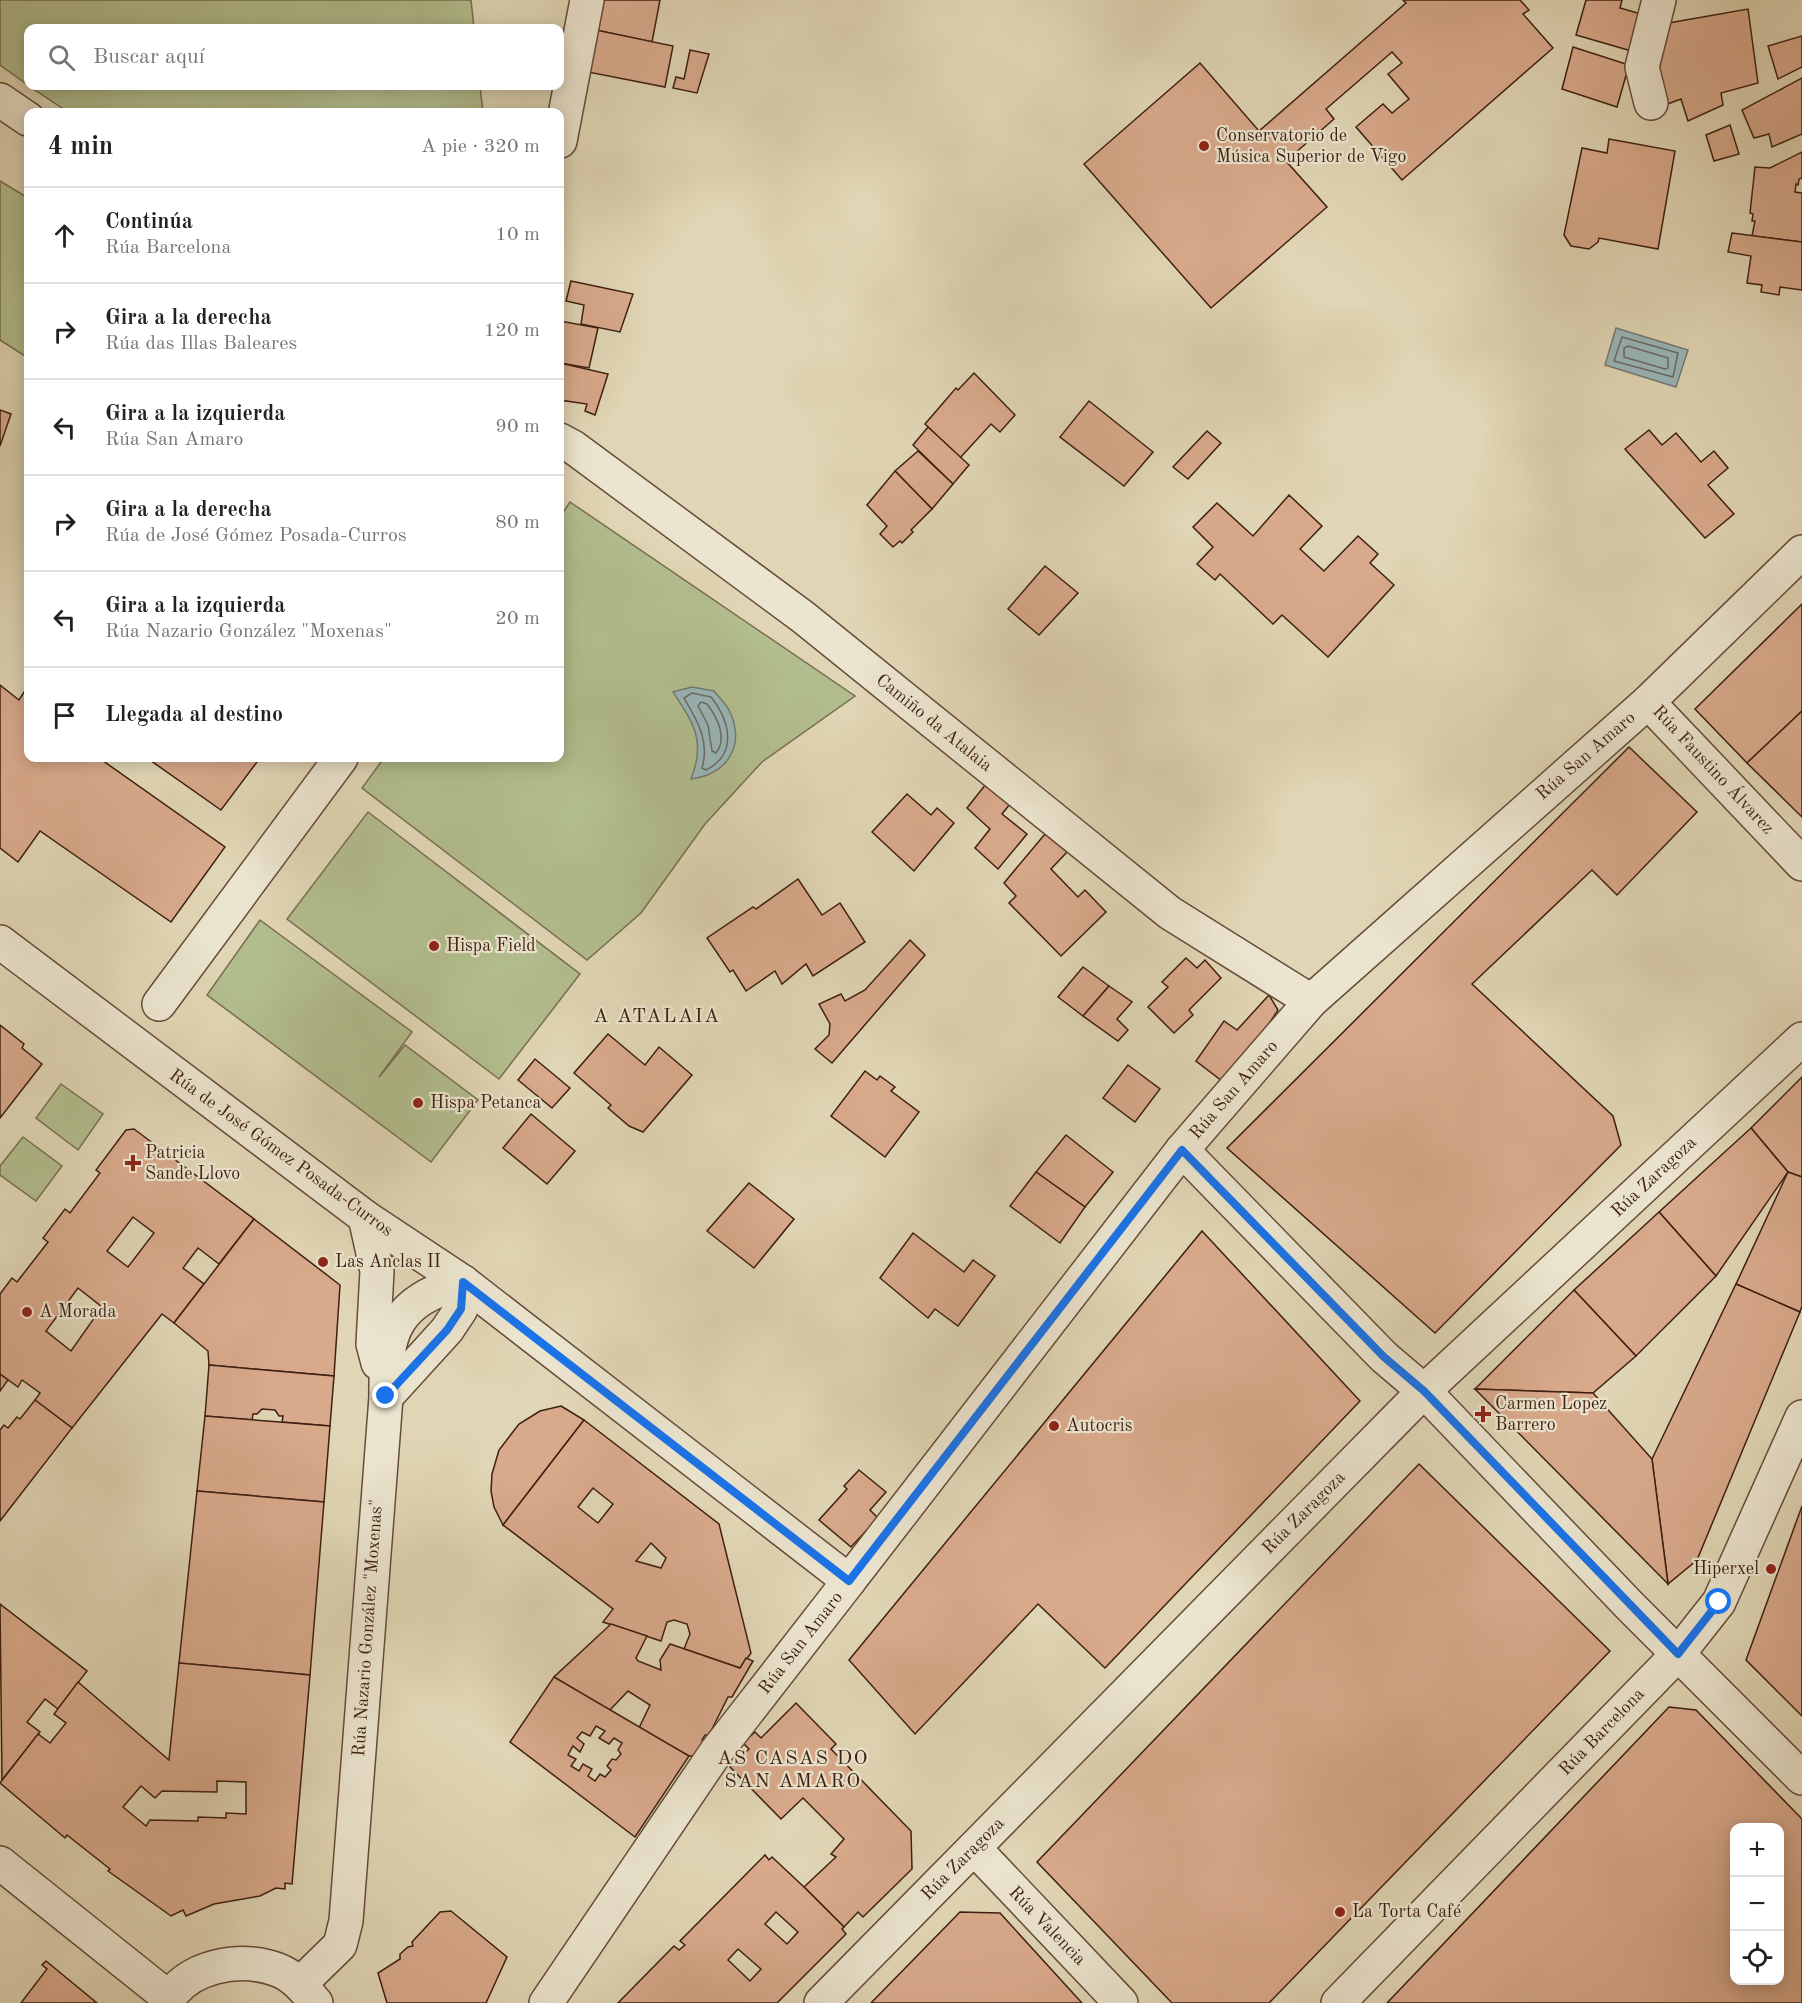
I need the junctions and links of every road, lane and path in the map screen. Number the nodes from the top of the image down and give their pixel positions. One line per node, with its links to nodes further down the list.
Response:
1 (587, 0): 6 (street)
2 (1659, 0): 4 (street)
3 (0, 100): 5 (street)
4 (1651, 103)
5 (24, 116)
6 (564, 120)
7 (564, 443): 13 (street, Camiño da Atalaia)
8 (1802, 552): 9 (street, Rúa San Amaro)
9 (1648, 702): 11 (street, Rúa Faustino Álvarez); 13 (street, Rúa San Amaro)
10 (338, 762): 14 (street)
11 (1802, 864)
12 (0, 942): 17 (street, Rúa de José Gómez Posada-Curros)
13 (1311, 1001): 16 (street, Rúa San Amaro)
14 (159, 1004)
15 (1802, 1039): 19 (street, Rúa Zaragoza)
16 (1182, 1150): 19 (street); 22 (street, Rúa San Amaro)
17 (365, 1217): 18 (street, Rúa de José Gómez Posada-Curros); 20 (street, Rúa Nazario González "Moxenas")
18 (463, 1282): 20 (street); 22 (street, Rúa de José Gómez Posada-Curros)
19 (1424, 1391): 23 (street); 25 (street, Rúa Zaragoza)
20 (386, 1396): 27 (street, Rúa Nazario González "Moxenas")
21 (1802, 1417): 23 (street, Rúa Barcelona)
22 (849, 1581): 29 (street, Rúa San Amaro)
23 (1678, 1654): 24 (street); 32 (street, Rúa Barcelona)
24 (1802, 1778)
25 (974, 1848): 30 (street, Rúa Zaragoza); 31 (street, Rúa Valencia)
26 (0, 1863): 28 (street)
27 (308, 1994): 28 (street)
28 (167, 2000)
29 (546, 2003)
30 (821, 2003)
31 (1121, 2003)
32 (1338, 2003)

